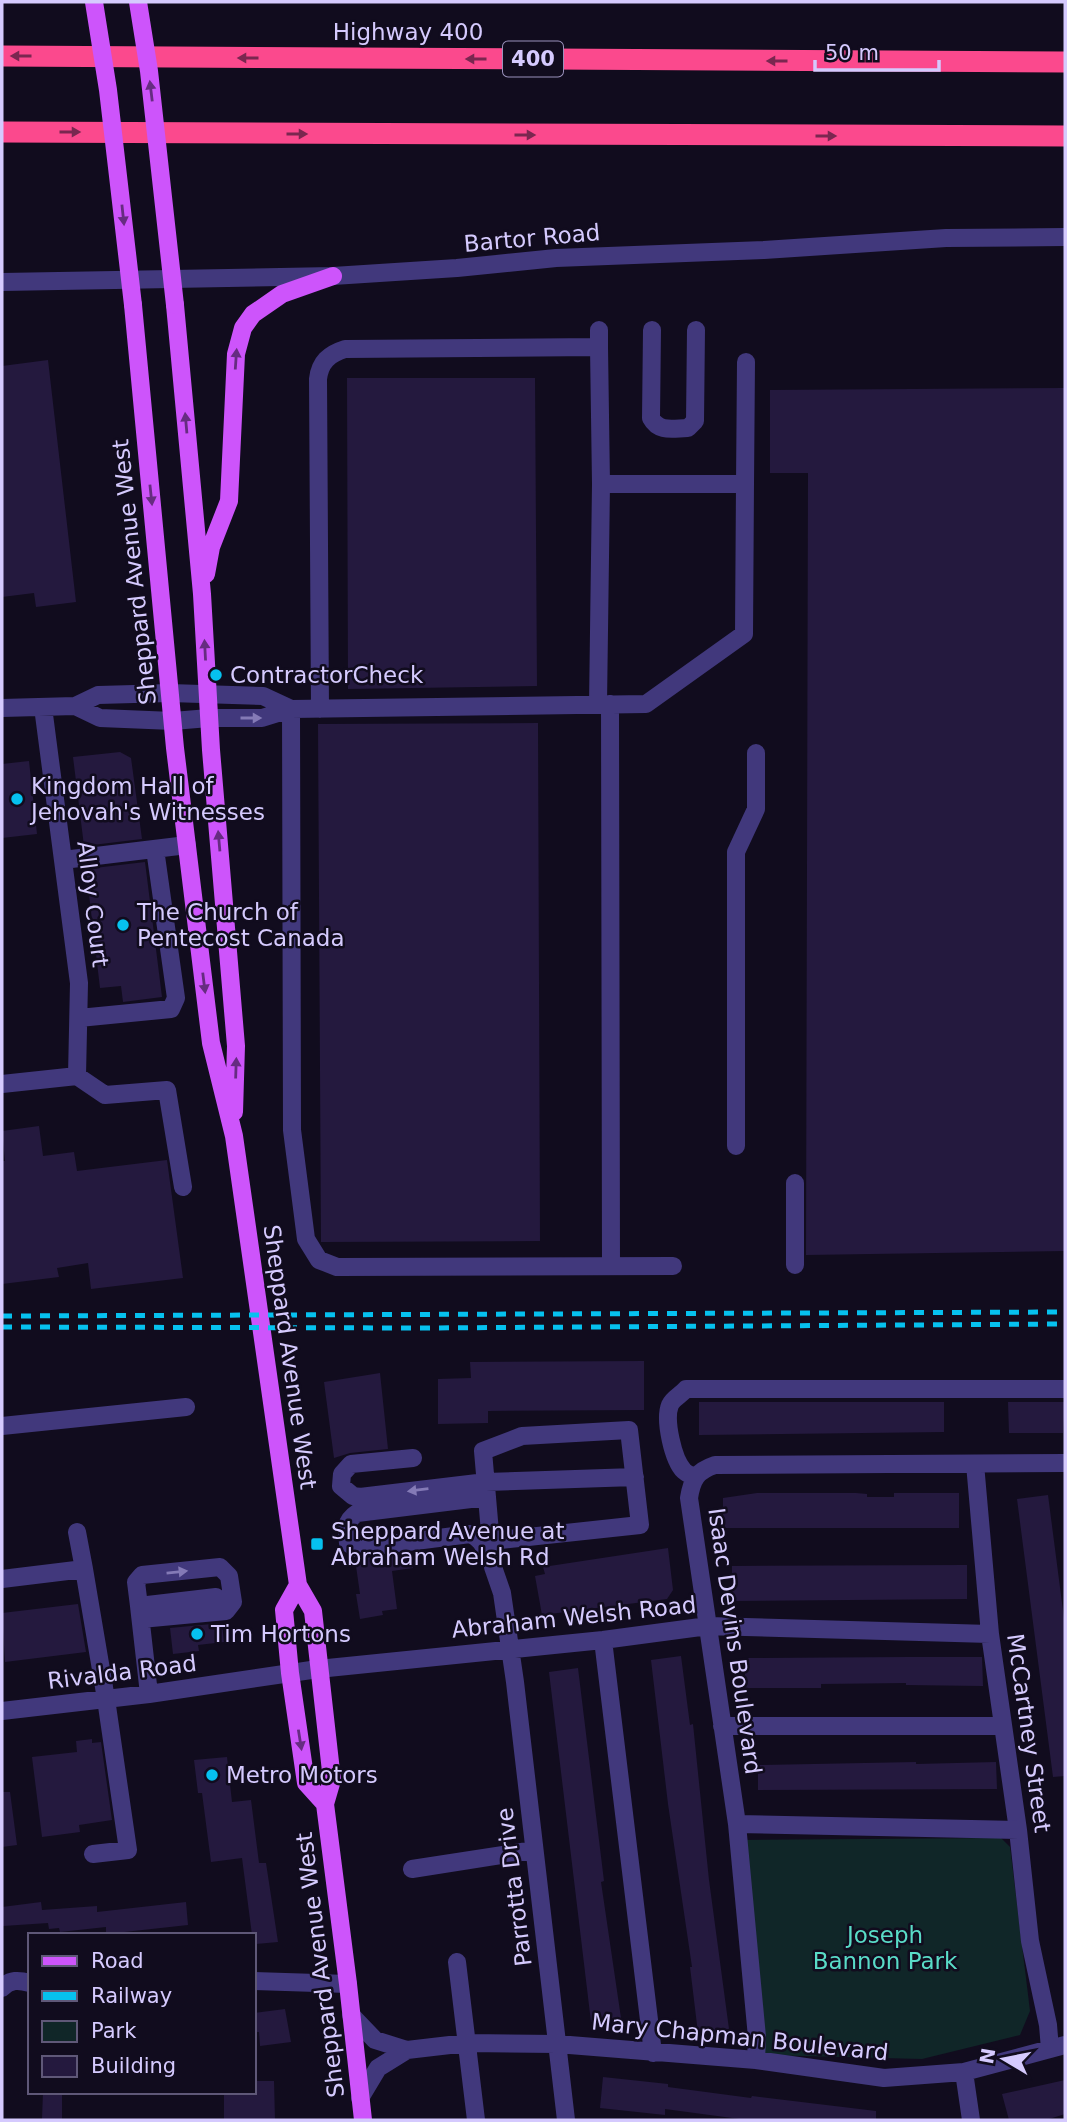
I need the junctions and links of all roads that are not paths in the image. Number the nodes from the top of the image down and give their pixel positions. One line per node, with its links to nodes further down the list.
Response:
1 (94, 2): 16 (main road, Sheppard Avenue West, one-way to 16, bridge)
2 (138, 2): 15 (main road, Sheppard Avenue West, one-way to 2, bridge)
3 (2, 56): 4 (highway, Highway 400 / 400, one-way to 3)
4 (1065, 62)
5 (2, 132): 6 (highway, one-way to 6)
6 (1065, 136)
7 (1065, 237): 8 (street, Bartor Road)
8 (333, 276): 9 (street, Bartor Road); 15 (main road, one-way to 8)
9 (2, 282)
10 (652, 330): 11 (street)
11 (696, 330)
12 (746, 362): 14 (street)
13 (601, 484): 14 (street); 18 (street); 23 (street)
14 (744, 484): 18 (street)
15 (202, 594): 17 (main road, Sheppard Avenue West, one-way to 15)
16 (170, 693): 17 (street); 19 (street); 25 (main road, Sheppard Avenue West)
17 (207, 694): 22 (street); 24 (main road, Sheppard Avenue West)
18 (604, 705): 23 (street); 38 (street)
19 (75, 706): 21 (street); 25 (street)
20 (2, 708): 21 (street)
21 (43, 708): 29 (street, Alloy Court)
22 (291, 709): 23 (street); 24 (street, one-way to 22); 38 (street)
23 (320, 709)
24 (209, 718): 25 (street); 33 (main road, Sheppard Avenue West, one-way to 24)
25 (173, 721): 27 (main road, Sheppard Avenue West)
26 (755, 753): 34 (street)
27 (187, 845): 28 (street); 33 (main road, Sheppard Avenue West, one-way to 33)
28 (155, 849): 29 (street); 30 (street)
29 (63, 860): 30 (street, Alloy Court)
30 (79, 1021): 31 (street, Alloy Court)
31 (77, 1076): 32 (street); 36 (street)
32 (2, 1082)
33 (234, 1136): 54 (main road, Sheppard Avenue West)
34 (736, 1146)
35 (795, 1183): 37 (street)
36 (183, 1187)
37 (795, 1265)
38 (611, 1266): 39 (street)
39 (673, 1266)
40 (1065, 1389): 47 (street)
41 (186, 1407): 42 (street)
42 (2, 1426)
43 (414, 1458): 48 (street, one-way to 43)
44 (1065, 1463): 45 (street, Isaac Devins Boulevard)
45 (975, 1464): 47 (street, Isaac Devins Boulevard); 58 (street, McCartney Street)
46 (635, 1477): 48 (street); 48 (street); 50 (street)
47 (694, 1477): 57 (street, Isaac Devins Boulevard)
48 (486, 1489): 50 (street); 51 (street)
49 (77, 1532): 52 (street)
50 (491, 1541): 51 (street)
51 (493, 1567): 60 (street, Parrotta Drive)
52 (84, 1569): 53 (street); 64 (street)
53 (2, 1579)
54 (298, 1585): 61 (main road, Sheppard Avenue West); 62 (main road, Sheppard Avenue West)
55 (216, 1597): 56 (street)
56 (140, 1613): 56 (street, one-way to 56); 63 (street)
57 (708, 1626): 58 (street, Abraham Welsh Road); 59 (street, Abraham Welsh Road); 66 (street, Isaac Devins Boulevard)
58 (990, 1634): 67 (street, McCartney Street)
59 (603, 1640): 60 (street, Abraham Welsh Road); 84 (street)
60 (510, 1648): 61 (street, Abraham Welsh Road); 71 (street, Parrotta Drive)
61 (318, 1668): 62 (street, Abraham Welsh Road); 68 (main road, Sheppard Avenue West)
62 (290, 1673): 63 (street, Rivalda Road); 68 (main road, Sheppard Avenue West, one-way to 68)
63 (149, 1694): 64 (street, Rivalda Road)
64 (107, 1699): 65 (street, Rivalda Road); 72 (street)
65 (2, 1712)
66 (722, 1726): 67 (street); 69 (street, Isaac Devins Boulevard)
67 (1003, 1726): 70 (street, McCartney Street)
68 (325, 1804): 77 (main road, Sheppard Avenue West)
69 (737, 1825): 70 (street); 85 (street, Isaac Devins Boulevard)
70 (1018, 1830): 82 (street, McCartney Street)
71 (534, 1850): 73 (street); 81 (street, Parrotta Drive)
72 (93, 1854)
73 (412, 1869)
74 (457, 1962): 80 (street)
75 (256, 1981): 77 (street)
76 (28, 1983): 78 (street)
77 (348, 1984): 79 (main road, Sheppard Avenue West)
78 (2, 1988)
79 (351, 2015): 83 (street, Mary Chapman Boulevard); 87 (main road, Sheppard Avenue West)
80 (467, 2043): 81 (street, Mary Chapman Boulevard); 83 (street, Mary Chapman Boulevard); 89 (street)
81 (557, 2044): 84 (street, Mary Chapman Boulevard); 90 (street, Parrotta Drive)
82 (1058, 2047): 86 (street, Mary Chapman Boulevard)
83 (407, 2050): 87 (street, Mary Chapman Boulevard)
84 (653, 2053): 85 (street, Mary Chapman Boulevard)
85 (756, 2060): 86 (street, Mary Chapman Boulevard)
86 (964, 2072): 91 (street)
87 (360, 2098): 88 (main road, Sheppard Avenue West)
88 (363, 2120)
89 (476, 2120)
90 (566, 2120)
91 (971, 2120)

